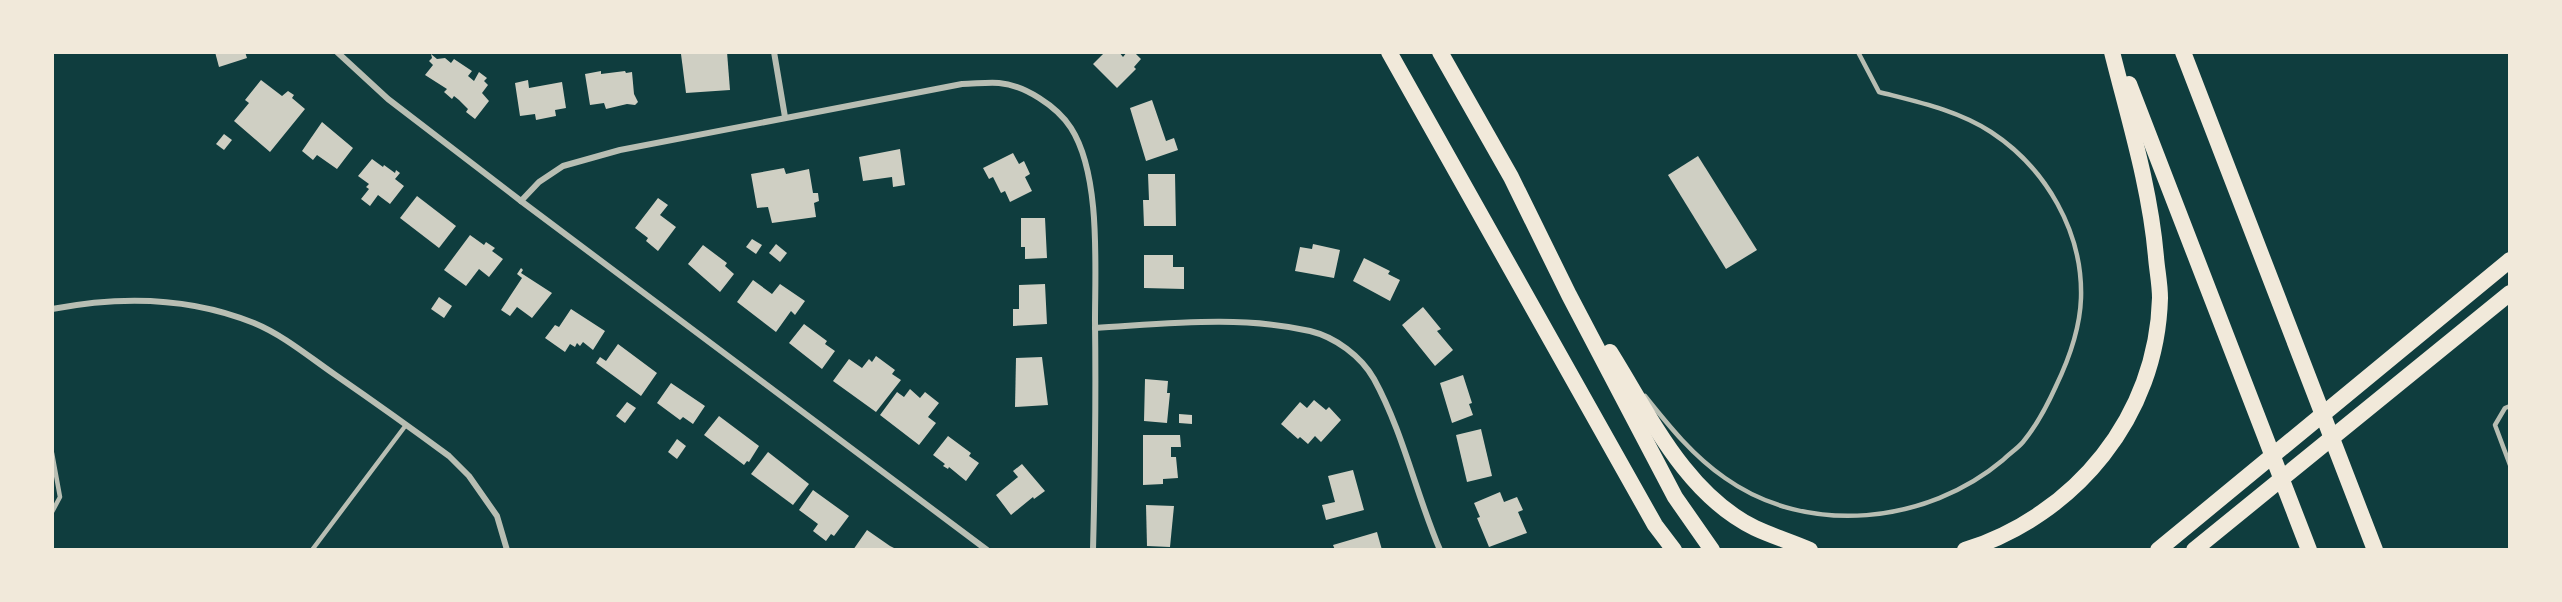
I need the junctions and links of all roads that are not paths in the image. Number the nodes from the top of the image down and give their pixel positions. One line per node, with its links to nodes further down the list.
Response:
1 (337, 52): 12 (street)
2 (774, 52): 10 (street)
3 (1440, 52): 15 (highway)
4 (1858, 52): 18 (lane)
5 (2112, 52): 32 (highway)
6 (2117, 52): 35 (highway)
7 (2183, 52): 11 (highway)
8 (2193, 52): 11 (highway)
9 (1391, 54): 29 (highway)
10 (785, 117): 12 (street); 17 (street)
11 (2209, 121): 36 (highway)
12 (521, 201): 26 (street)
13 (2510, 260): 33 (highway)
14 (2510, 292): 34 (highway)
15 (1569, 295): 18 (highway); 30 (highway)
16 (52, 309): 20 (street)
17 (1095, 328): 27 (street); 28 (street)
18 (1606, 346): 31 (highway)
19 (2510, 406): 22 (lane)
20 (406, 425): 24 (lane); 25 (street)
21 (52, 453): 23 (lane)
22 (2510, 465)
23 (52, 512)
24 (312, 549)
25 (507, 549)
26 (987, 549)
27 (1093, 549)
28 (1440, 549)
29 (1674, 549)
30 (1712, 549)
31 (1810, 549)
32 (1965, 549)
33 (2157, 549)
34 (2194, 549)
35 (2309, 549)
36 (2375, 549)

